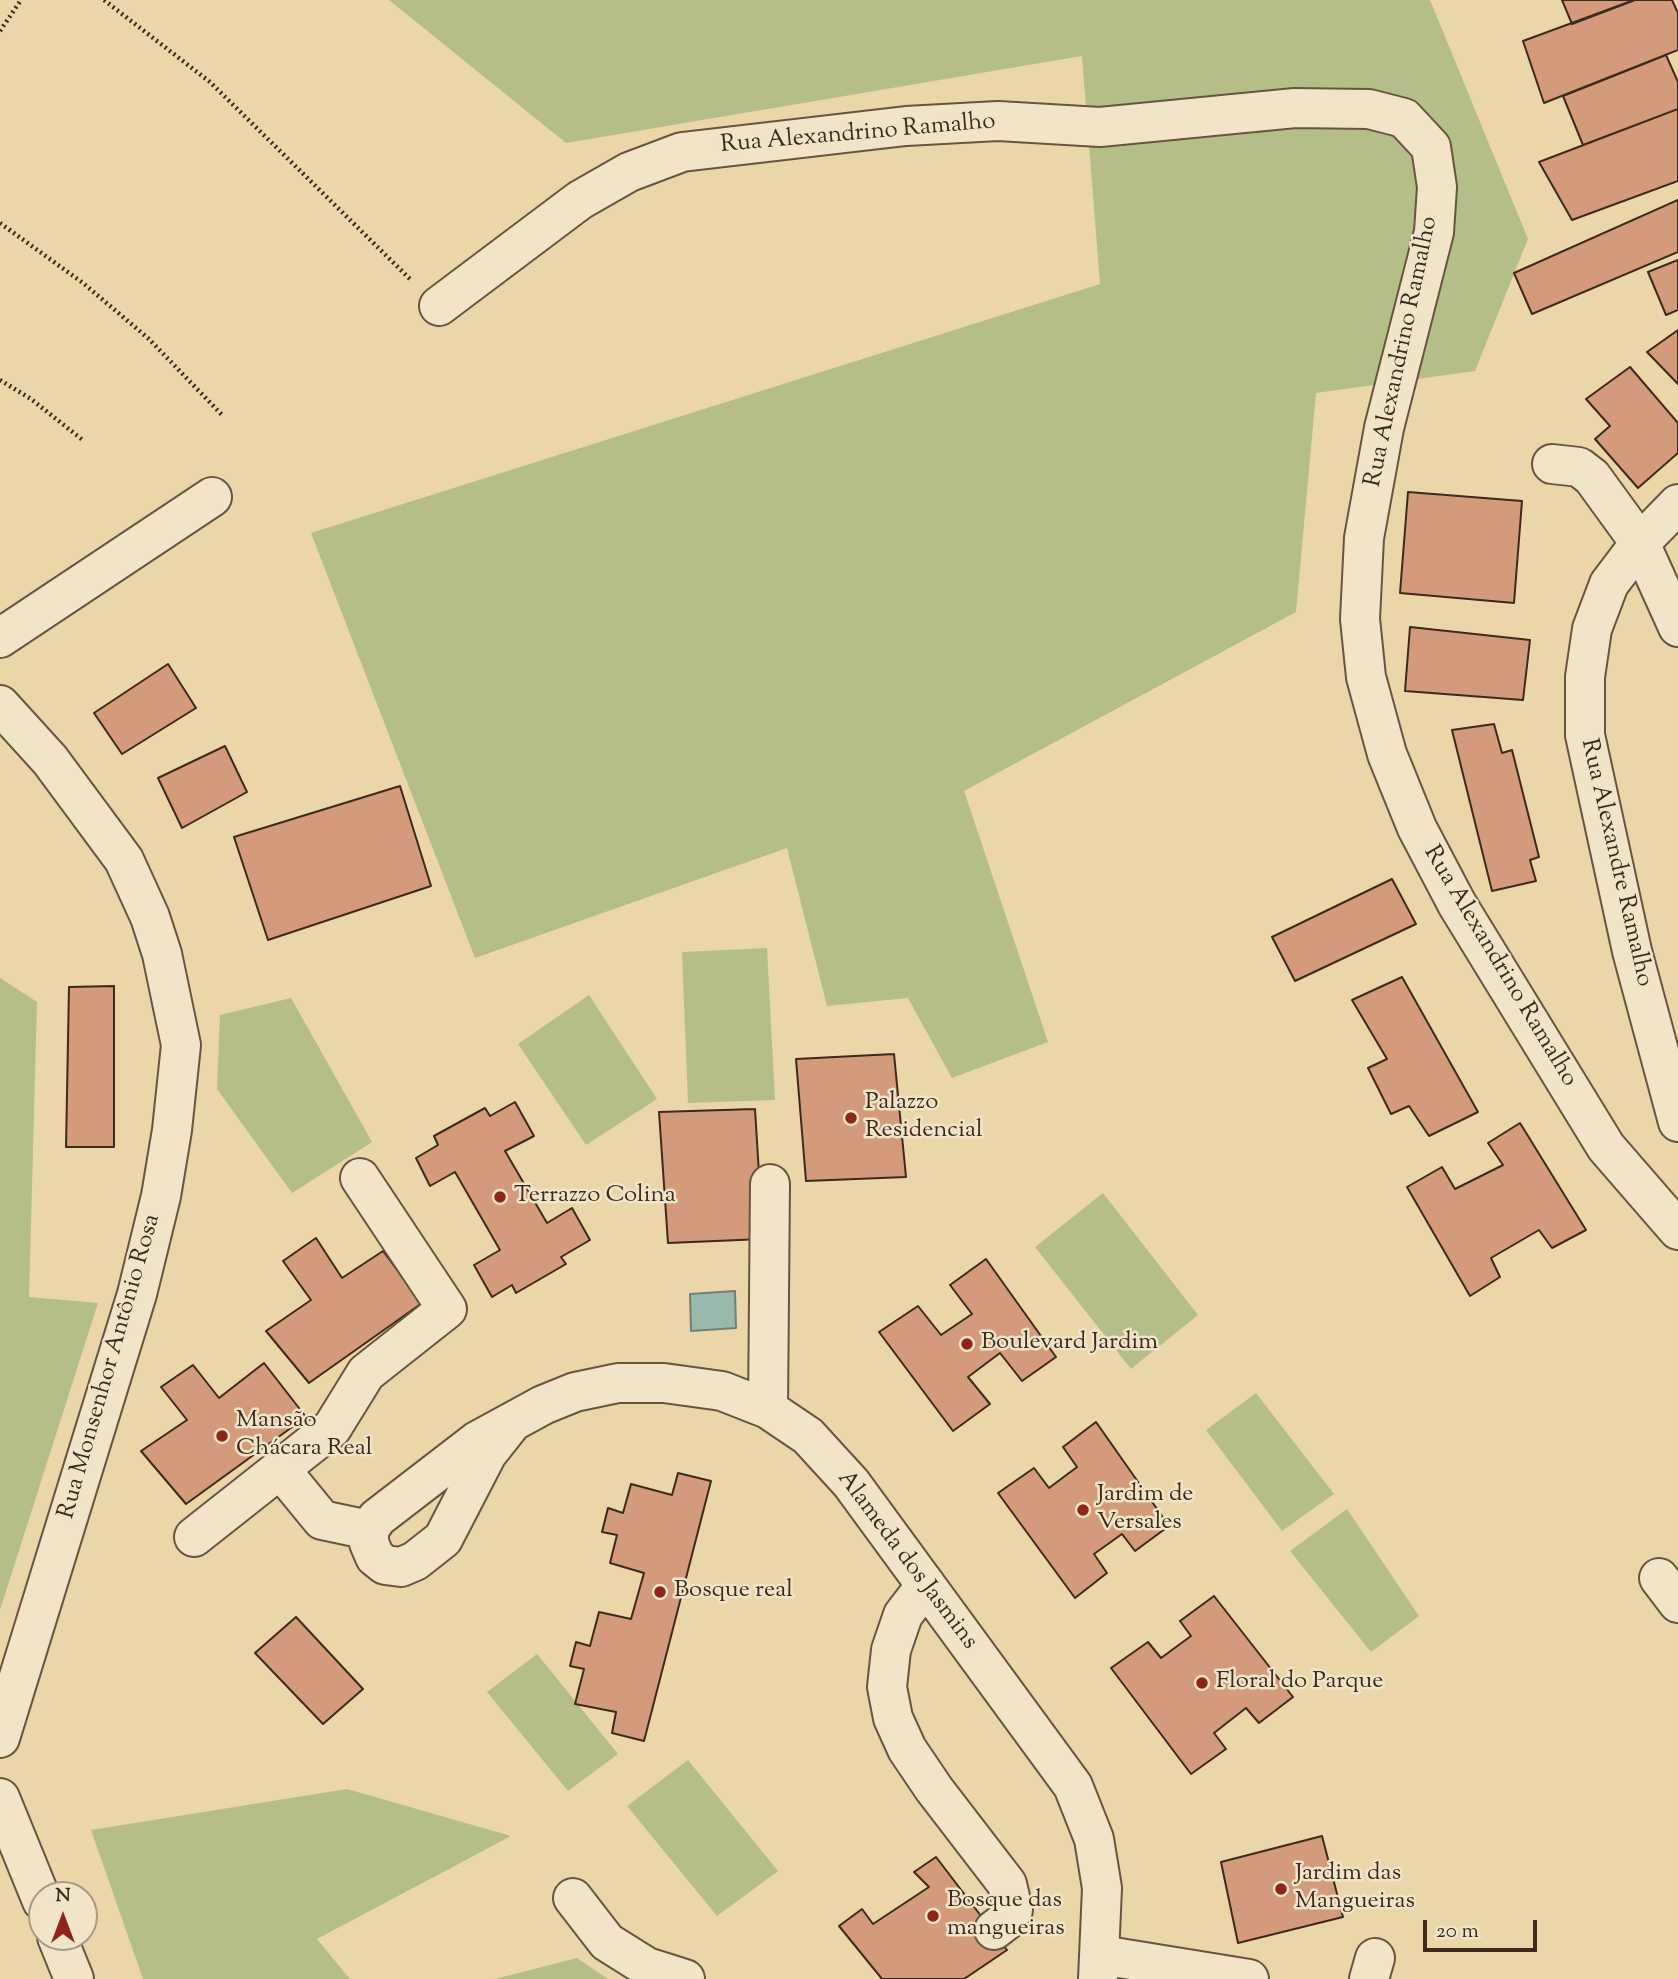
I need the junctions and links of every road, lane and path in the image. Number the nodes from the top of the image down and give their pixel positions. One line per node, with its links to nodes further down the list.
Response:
1 (22, 0): 3 (path)
2 (104, 0): 5 (path)
3 (0, 31)
4 (0, 223): 7 (path)
5 (439, 306): 19 (street, Rua Alexandrino Ramalho)
6 (0, 380): 8 (path)
7 (223, 416)
8 (84, 441)
9 (1552, 464): 12 (street)
10 (212, 497): 14 (street)
11 (1678, 504): 12 (street, Rua Alexandre Ramalho)
12 (1640, 543): 13 (street); 16 (street, Rua Alexandre Ramalho)
13 (1678, 627)
14 (0, 638)
15 (0, 705): 28 (street, Rua Monsenhor Antônio Rosa)
16 (1678, 1122)
17 (360, 1178): 22 (street)
18 (770, 1184): 20 (street)
19 (1678, 1230)
20 (768, 1409): 21 (street, Alameda dos Jasmins); 27 (street, Alameda dos Jasmins)
21 (510, 1425): 23 (street, Alameda dos Jasmins); 24 (street, Alameda dos Jasmins)
22 (281, 1470): 25 (street); 26 (street)
23 (431, 1475): 24 (street); 25 (street, Alameda dos Jasmins)
24 (461, 1506): 25 (street, Alameda dos Jasmins)
25 (369, 1530)
26 (194, 1537)
27 (926, 1585): 32 (street); 34 (street, Alameda dos Jasmins)
28 (0, 1738)
29 (0, 1798): 30 (street)
30 (34, 1881)
31 (573, 1898): 36 (street)
32 (994, 1930)
33 (63, 1951): 35 (street)
34 (1099, 1967): 37 (street)
35 (74, 1979)
36 (685, 1979)
37 (1249, 1979)

